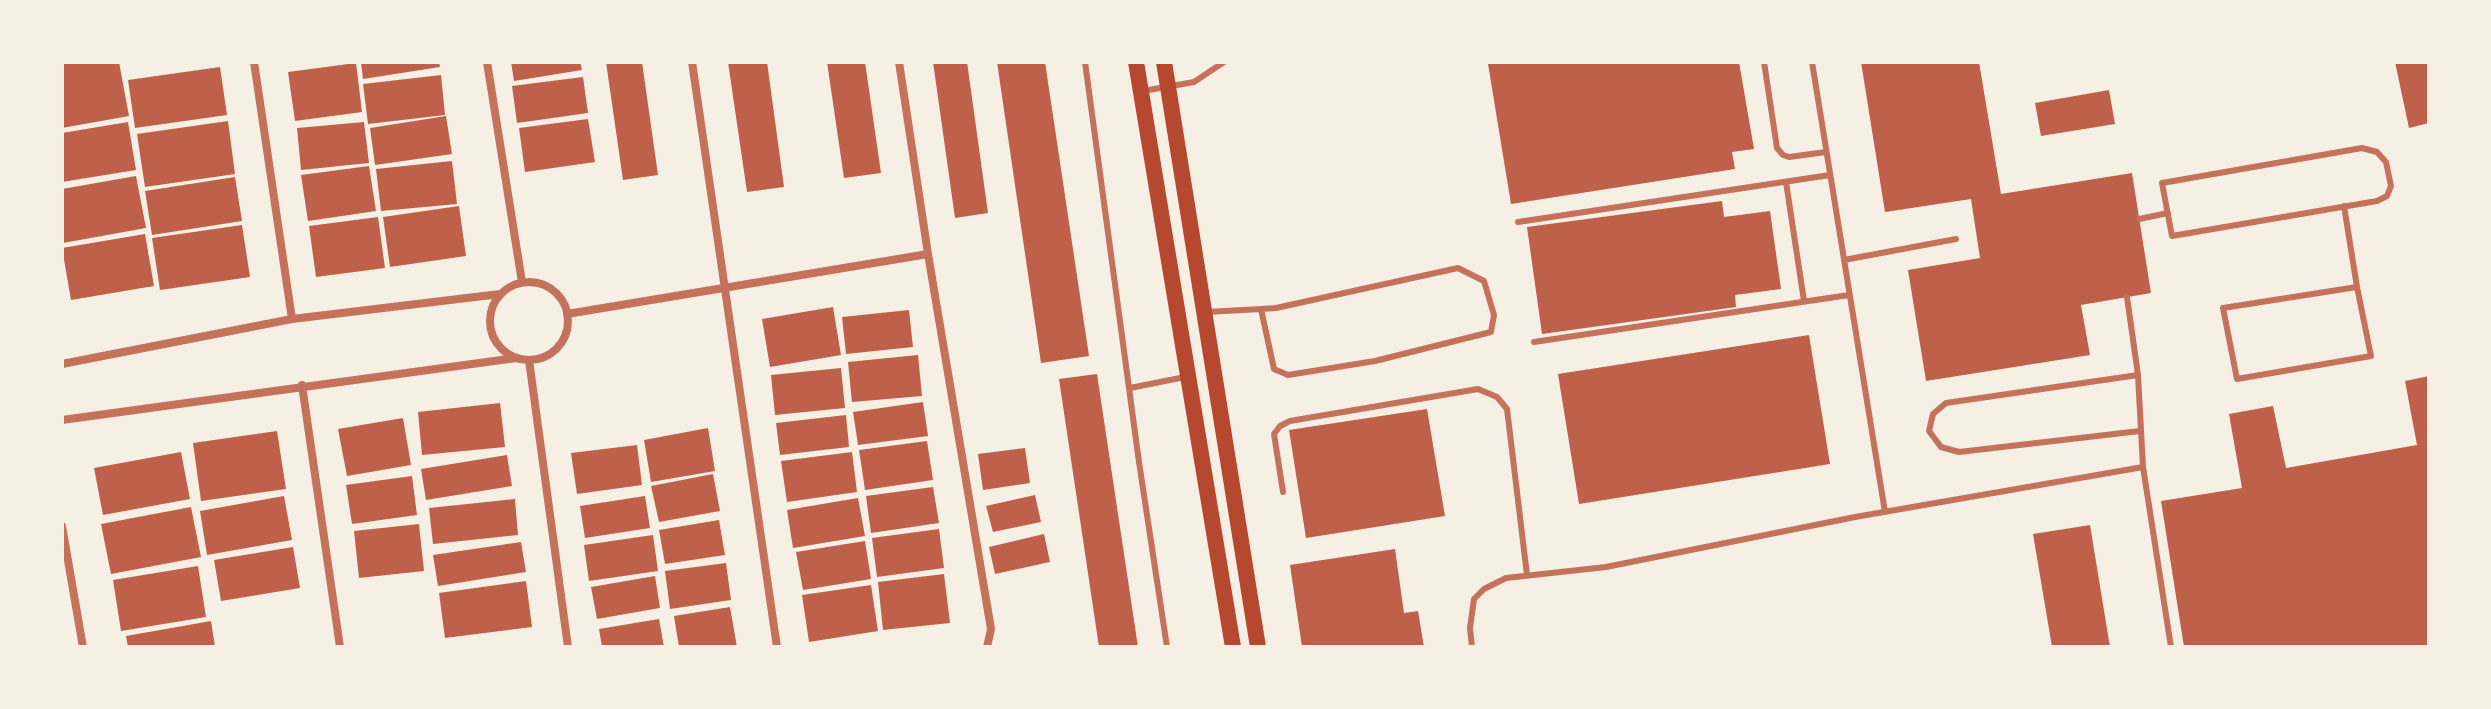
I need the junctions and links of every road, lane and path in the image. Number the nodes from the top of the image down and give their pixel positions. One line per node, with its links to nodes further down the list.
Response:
1 (254, 62): 33 (street)
2 (487, 62): 23 (street)
3 (692, 62): 25 (street)
4 (899, 62): 21 (street)
5 (1085, 62): 41 (lane)
6 (1136, 62): 12 (main road)
7 (1164, 62): 11 (main road)
8 (1224, 62): 11 (lane)
9 (1764, 62): 13 (lane)
10 (1812, 62): 13 (lane)
11 (1168, 88): 12 (lane); 31 (main road)
12 (1139, 91): 39 (main road)
13 (1826, 152): 14 (lane)
14 (1830, 175): 15 (lane); 22 (lane)
15 (1786, 182): 19 (lane); 29 (lane)
16 (2344, 206): 17 (lane); 17 (lane); 24 (lane)
17 (2168, 213): 18 (lane)
18 (2139, 219)
19 (1518, 222)
20 (1956, 239): 22 (lane)
21 (928, 254): 25 (street); 53 (street)
22 (1844, 260): 27 (lane)
23 (522, 282): 26 (street); 32 (street)
24 (2357, 287): 24 (lane)
25 (726, 288): 32 (street); 52 (street)
26 (500, 294): 33 (street); 35 (street)
27 (1849, 295): 29 (lane); 46 (lane)
28 (2127, 297): 38 (lane)
29 (1804, 301): 34 (lane)
30 (1261, 309): 30 (lane); 31 (lane)
31 (1204, 312): 56 (main road)
32 (567, 314): 36 (street)
33 (292, 319): 37 (street)
34 (1534, 342)
35 (516, 358): 36 (street); 40 (street)
36 (529, 360): 51 (street)
37 (62, 364)
38 (2138, 375): 43 (lane); 43 (lane)
39 (1187, 377): 41 (lane); 55 (main road)
40 (302, 385): 42 (street); 50 (street)
41 (1130, 388): 54 (lane)
42 (62, 420)
43 (2140, 431): 44 (lane)
44 (2143, 467): 46 (lane); 58 (lane)
45 (1283, 492): 48 (lane)
46 (1885, 512): 48 (lane)
47 (62, 526): 49 (street)
48 (1527, 575): 57 (lane)
49 (83, 647)
50 (340, 647)
51 (568, 647)
52 (777, 647)
53 (987, 647)
54 (1167, 647)
55 (1233, 647)
56 (1258, 647)
57 (1472, 647)
58 (2171, 647)

